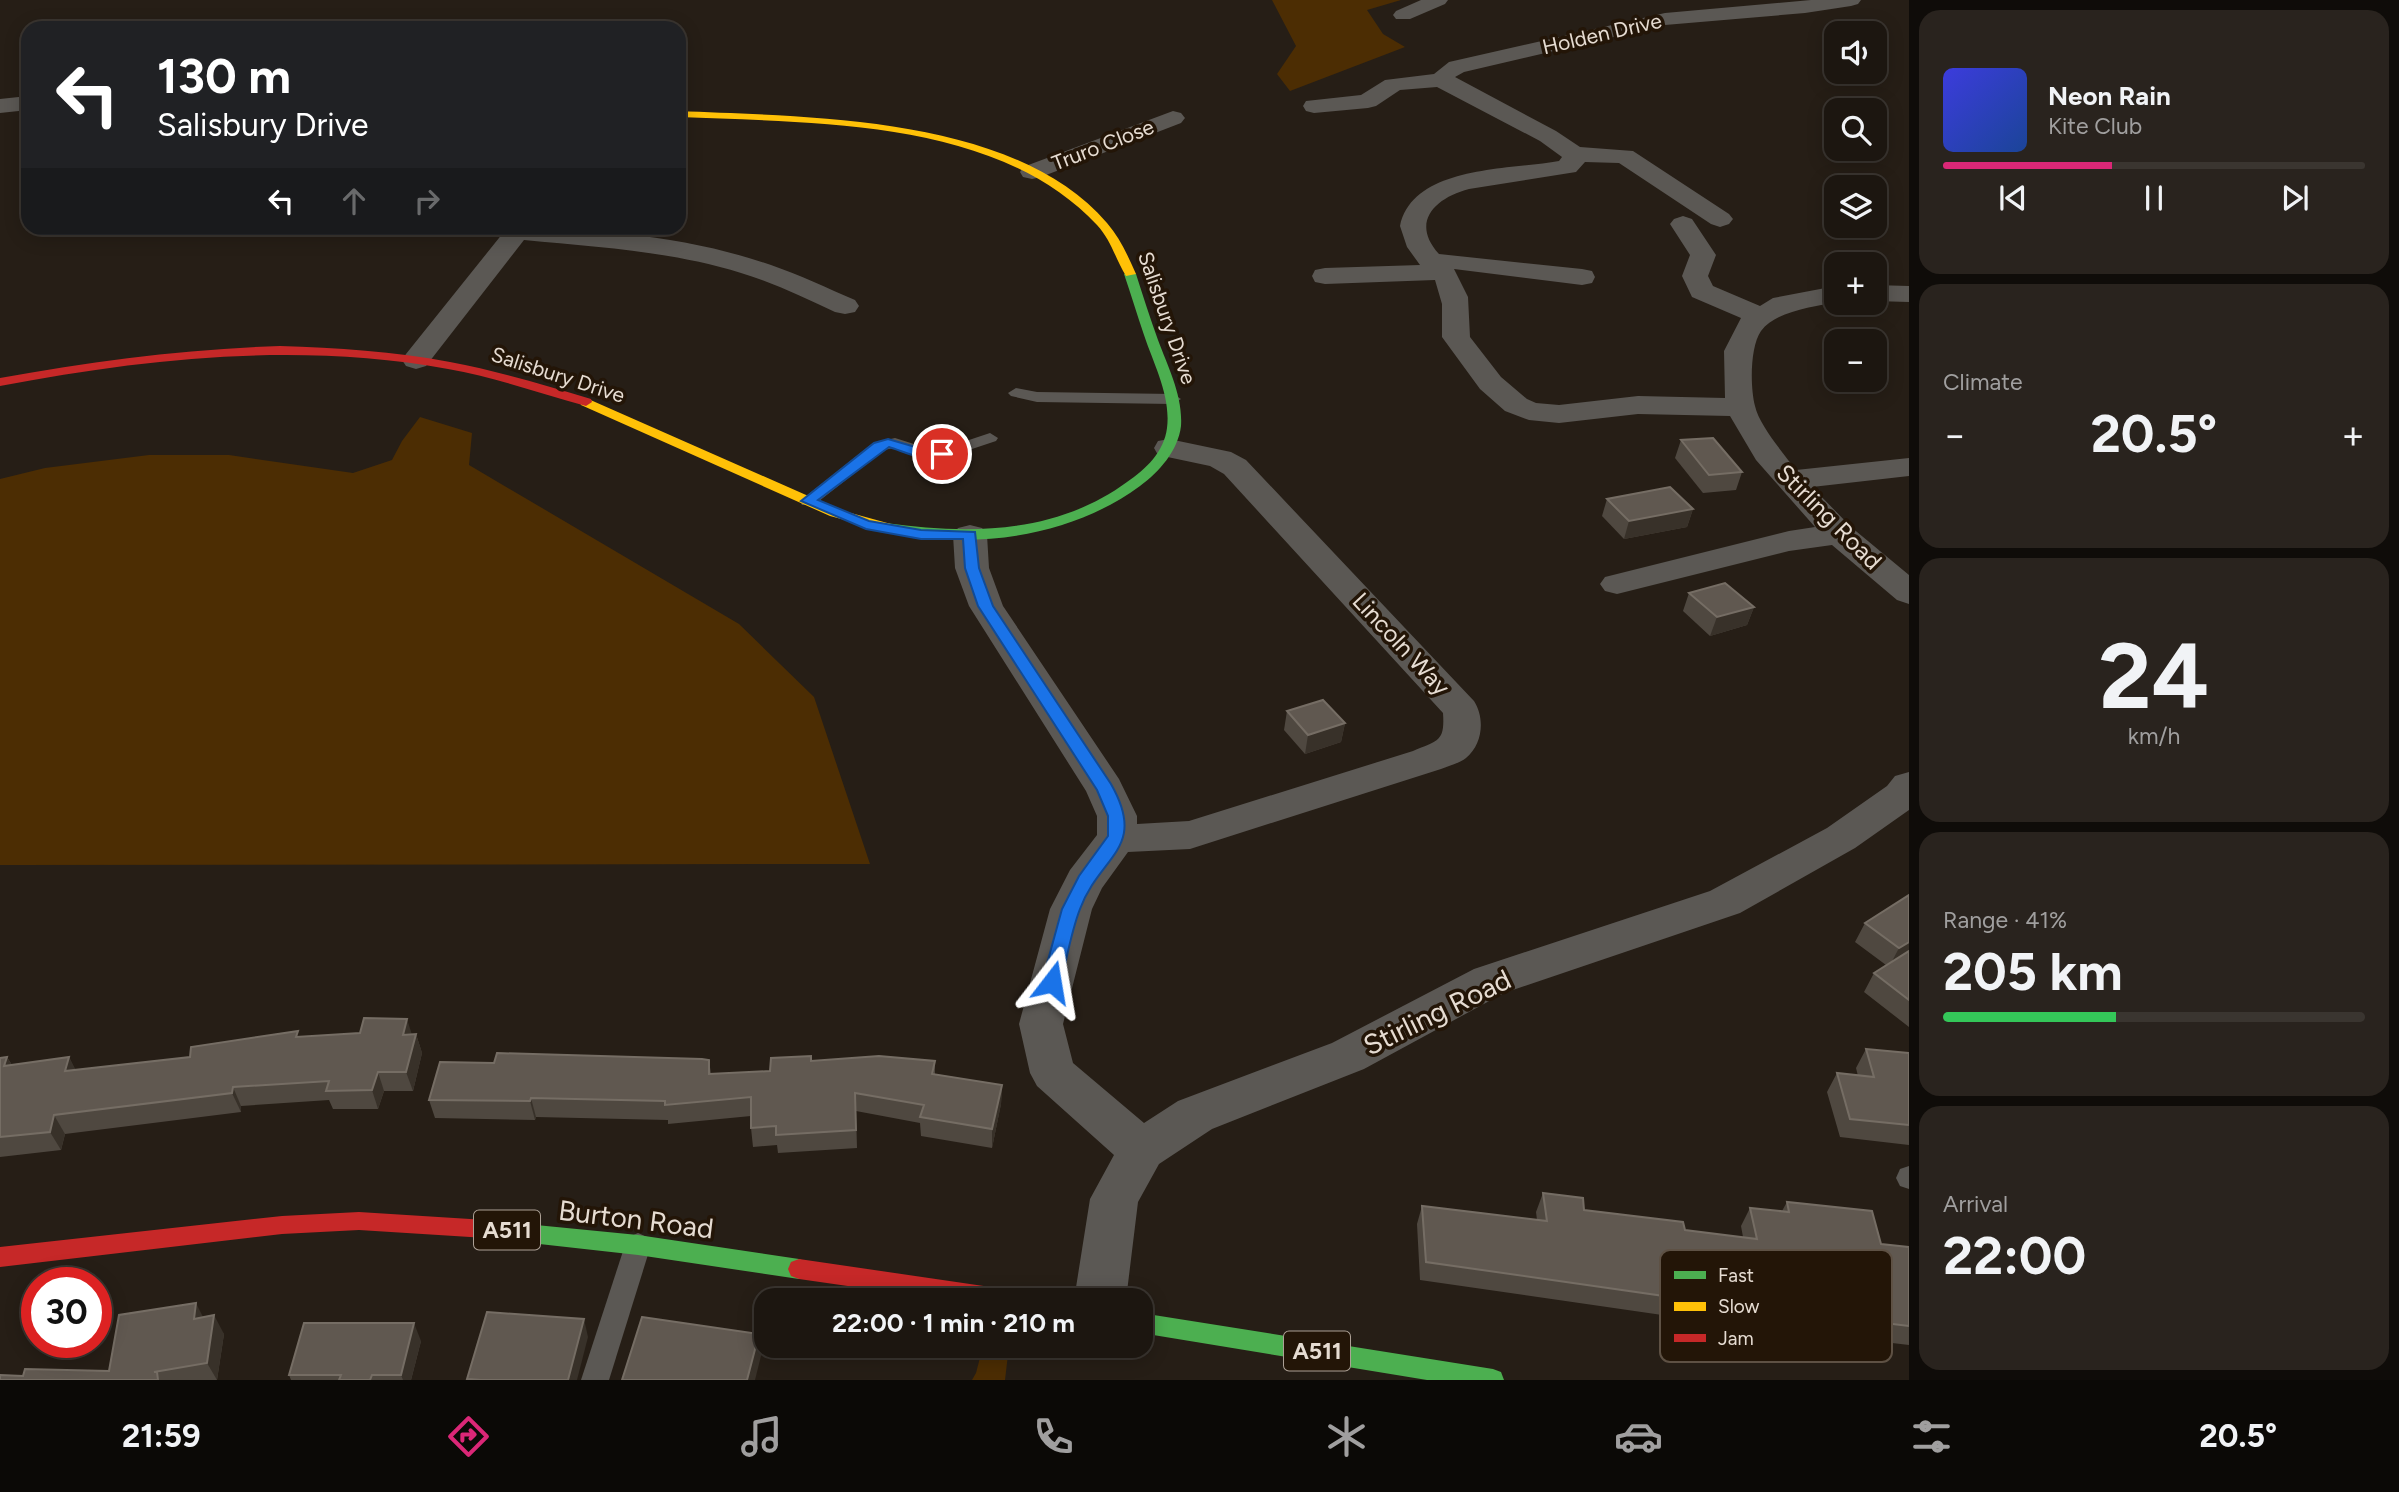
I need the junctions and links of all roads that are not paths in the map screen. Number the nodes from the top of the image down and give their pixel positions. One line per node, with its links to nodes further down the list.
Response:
1 (1438, 0): 4 (street)
2 (1851, 0): 5 (street, Holden Drive)
3 (1629, 7): 5 (street)
4 (1404, 15)
5 (1653, 21): 6 (street, Holden Drive)
6 (1443, 80): 9 (street, Holden Drive); 12 (street)
7 (21, 104): 8 (street)
8 (0, 106)
9 (1314, 106)
10 (686, 114): 13 (main road, Salisbury Drive)
11 (1173, 118): 13 (street, Truro Close)
12 (1574, 157): 14 (street); 15 (street); 19 (street)
13 (1032, 172): 30 (main road, Salisbury Drive)
14 (1648, 194)
15 (1720, 219)
16 (1683, 224): 26 (street)
17 (514, 235): 27 (street)
18 (564, 235): 25 (street)
19 (1437, 267): 20 (street); 21 (street); 31 (street)
20 (1325, 276)
21 (1582, 277)
22 (1887, 293): 23 (street)
23 (1909, 294)
24 (1824, 296): 26 (street, Stirling Road)
25 (845, 306)
26 (1762, 317): 31 (street, Stirling Road)
27 (416, 360): 28 (main road, Salisbury Drive); 36 (main road, Salisbury Drive)
28 (0, 382)
29 (1016, 393): 30 (lane)
30 (1173, 398): 33 (main road, Salisbury Drive)
31 (1740, 407): 35 (street, Stirling Road)
32 (989, 438): 36 (lane)
33 (1169, 448): 38 (main road, Salisbury Drive); 42 (street, Lincoln Way)
34 (1909, 467): 35 (street)
35 (1788, 480): 37 (street, Stirling Road)
36 (808, 501): 38 (main road, Salisbury Drive)
37 (1839, 534): 39 (street); 40 (street, Stirling Road)
38 (970, 535): 42 (street)
39 (1617, 584)
40 (1909, 593)
41 (1909, 786): 43 (street, Stirling Road)
42 (1116, 837): 43 (street)
43 (1142, 1150): 47 (street, Stirling Road)
44 (638, 1245): 45 (main road, Burton Road / A511); 46 (main road, Burton Road / A511); 49 (lane)
45 (0, 1257)
46 (930, 1288)
47 (1102, 1288)
48 (1153, 1325): 50 (main road, A511)
49 (595, 1380)
50 (1493, 1380)

